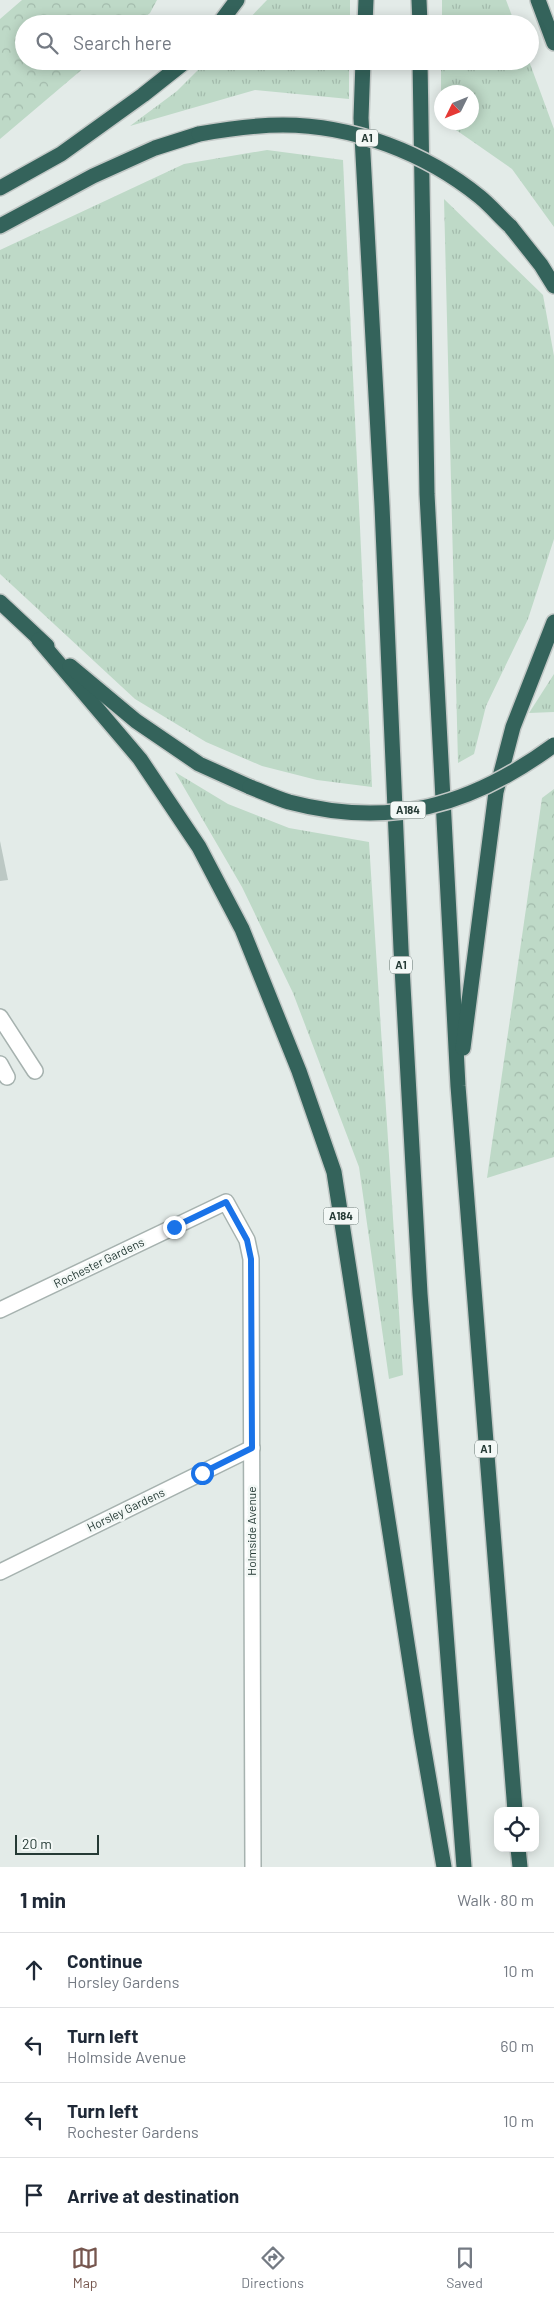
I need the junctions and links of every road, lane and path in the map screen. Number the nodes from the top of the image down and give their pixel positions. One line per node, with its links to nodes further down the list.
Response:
1 (237, 0): 5 (highway)
2 (366, 0): 6 (highway)
3 (419, 0): 7 (highway)
4 (538, 0): 8 (highway)
5 (226, 15)
6 (365, 15)
7 (420, 15)
8 (554, 43)
9 (175, 70): 12 (highway)
10 (363, 70): 30 (highway, A1)
11 (420, 70): 21 (highway, A1)
12 (0, 188)
13 (0, 226): 14 (highway, A1, bridge)
14 (554, 286)
15 (0, 602): 17 (highway, A184)
16 (554, 622): 21 (highway, A1)
17 (39, 640): 18 (highway, A184, bridge); 29 (highway, A184)
18 (554, 745)
19 (0, 1017): 20 (street)
20 (35, 1071)
21 (458, 1086): 26 (highway, A1)
22 (226, 1202): 23 (street, Rochester Gardens); 24 (street, Holmside Avenue)
23 (0, 1310)
24 (252, 1448): 25 (street, Horsley Gardens); 28 (street, Holmside Avenue)
25 (0, 1572)
26 (515, 1807)
27 (518, 1852): 31 (highway)
28 (253, 1867)
29 (444, 1867)
30 (464, 1867)
31 (520, 1867)

